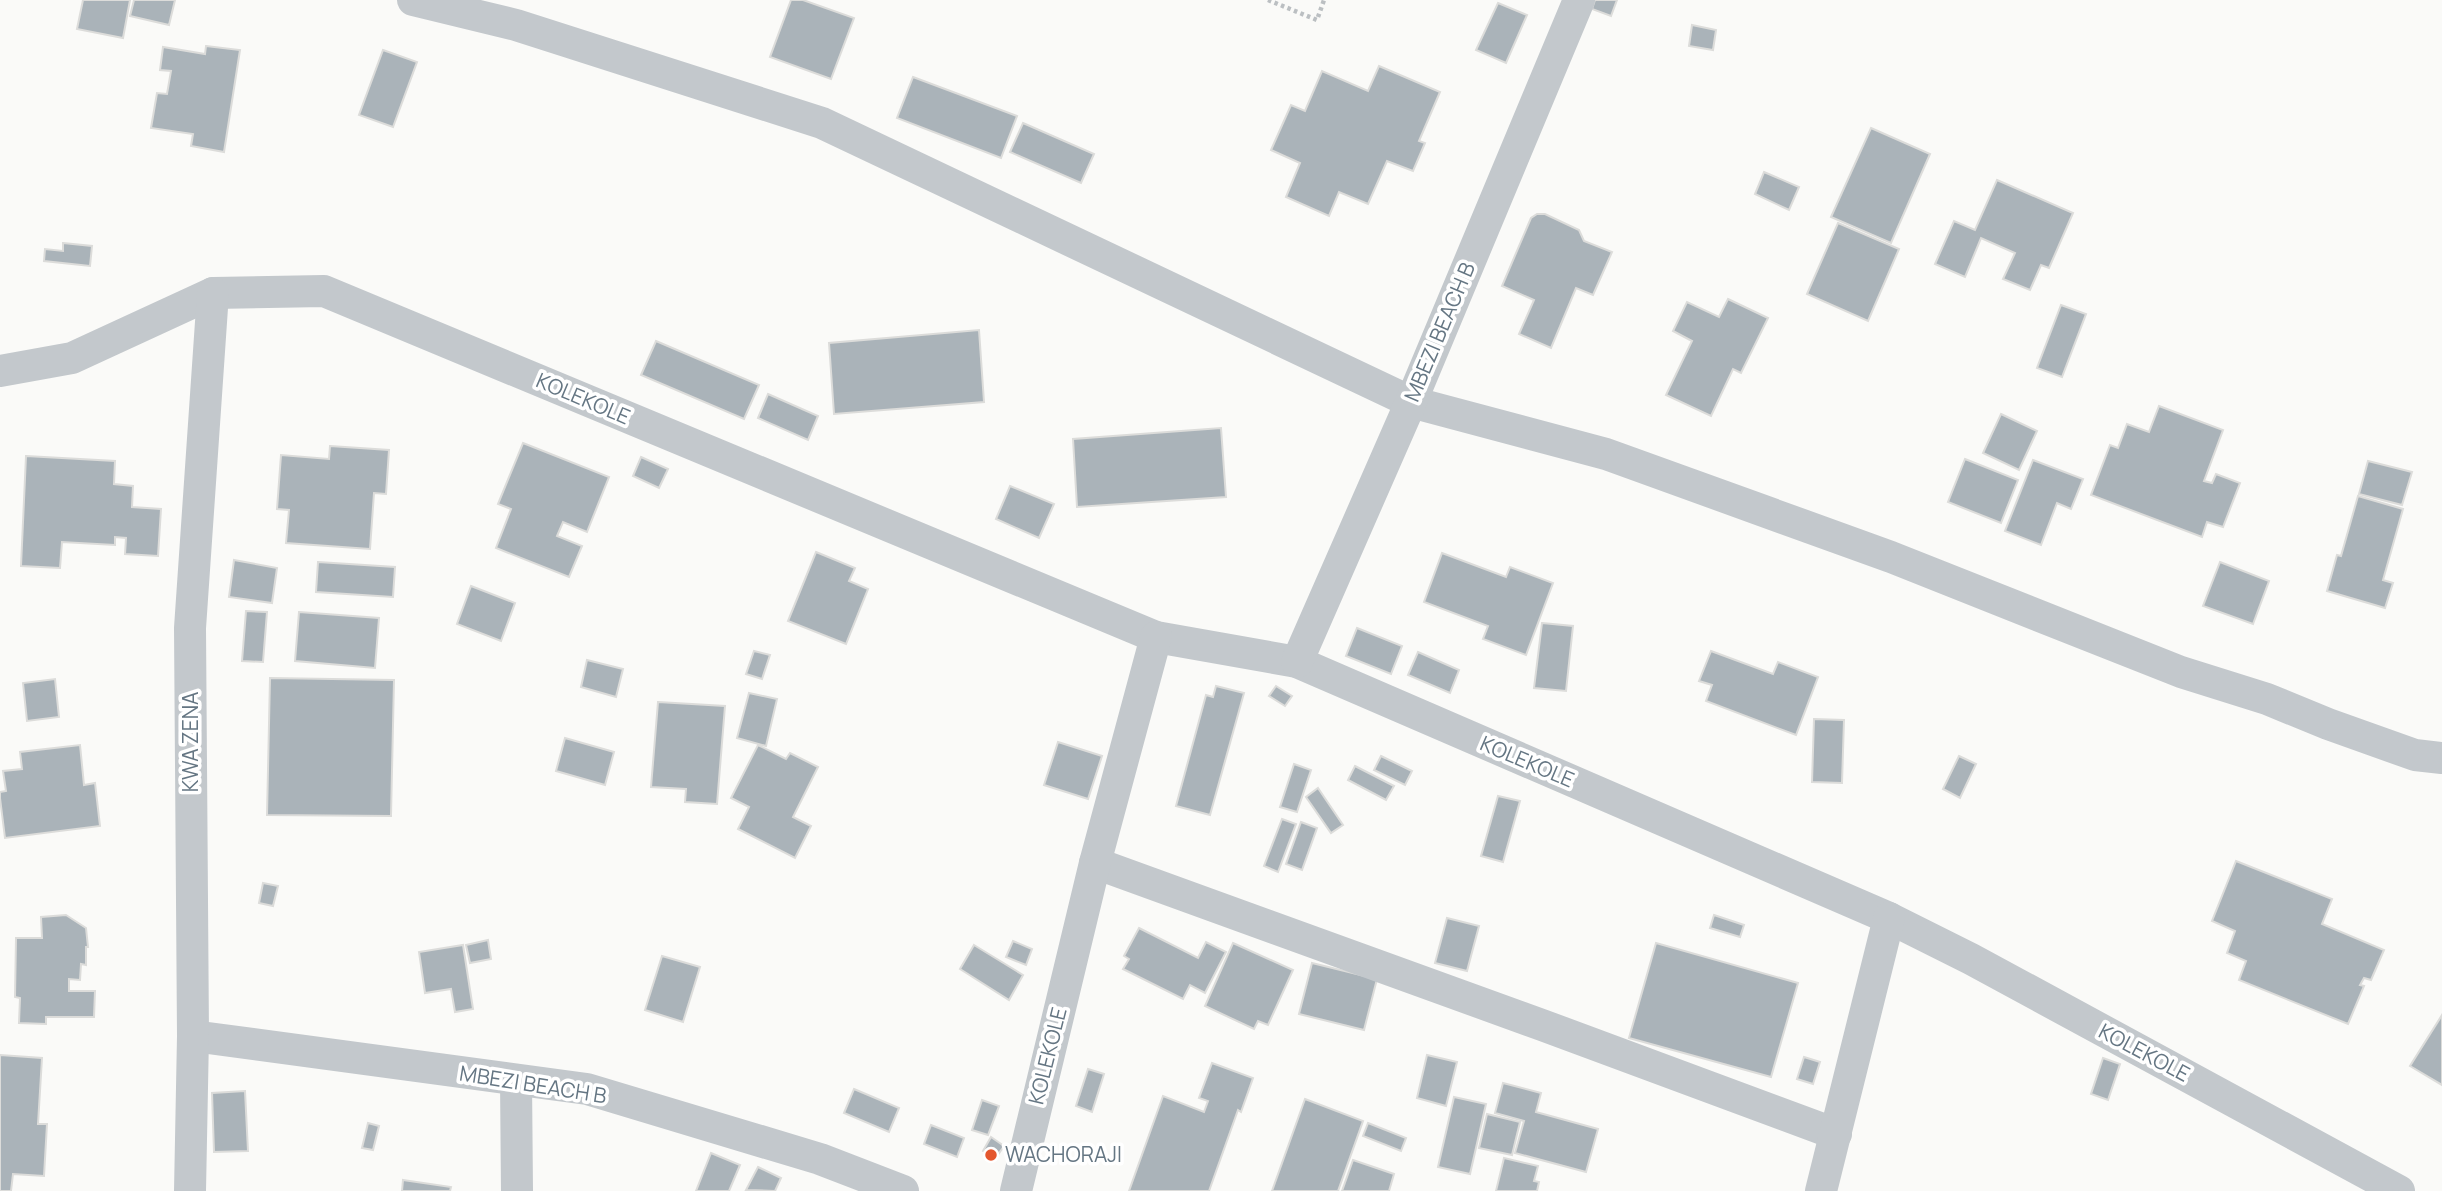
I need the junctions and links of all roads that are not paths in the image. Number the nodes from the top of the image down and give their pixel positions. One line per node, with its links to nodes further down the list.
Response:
1 (413, 0): 5 (street)
2 (1579, 0): 5 (street, MBEZI BEACH B)
3 (213, 293): 4 (street, KOLEKOLE); 6 (street, KOLEKOLE); 11 (street, KWA ZENA)
4 (0, 371)
5 (1411, 402): 7 (street, MBEZI BEACH B); 8 (street)
6 (1156, 637): 7 (street, KOLEKOLE); 9 (street, KOLEKOLE)
7 (1297, 662): 10 (street, KOLEKOLE)
8 (2442, 758)
9 (1095, 863): 13 (street); 17 (street, KOLEKOLE)
10 (1889, 918): 13 (street); 19 (street, KOLEKOLE)
11 (193, 1036): 12 (street, MBEZI BEACH B); 14 (street, KWA ZENA)
12 (516, 1080): 15 (street); 16 (street, MBEZI BEACH B)
13 (1836, 1134): 18 (street)
14 (190, 1191)
15 (517, 1191)
16 (903, 1191)
17 (1016, 1191)
18 (1821, 1191)
19 (2399, 1191)

